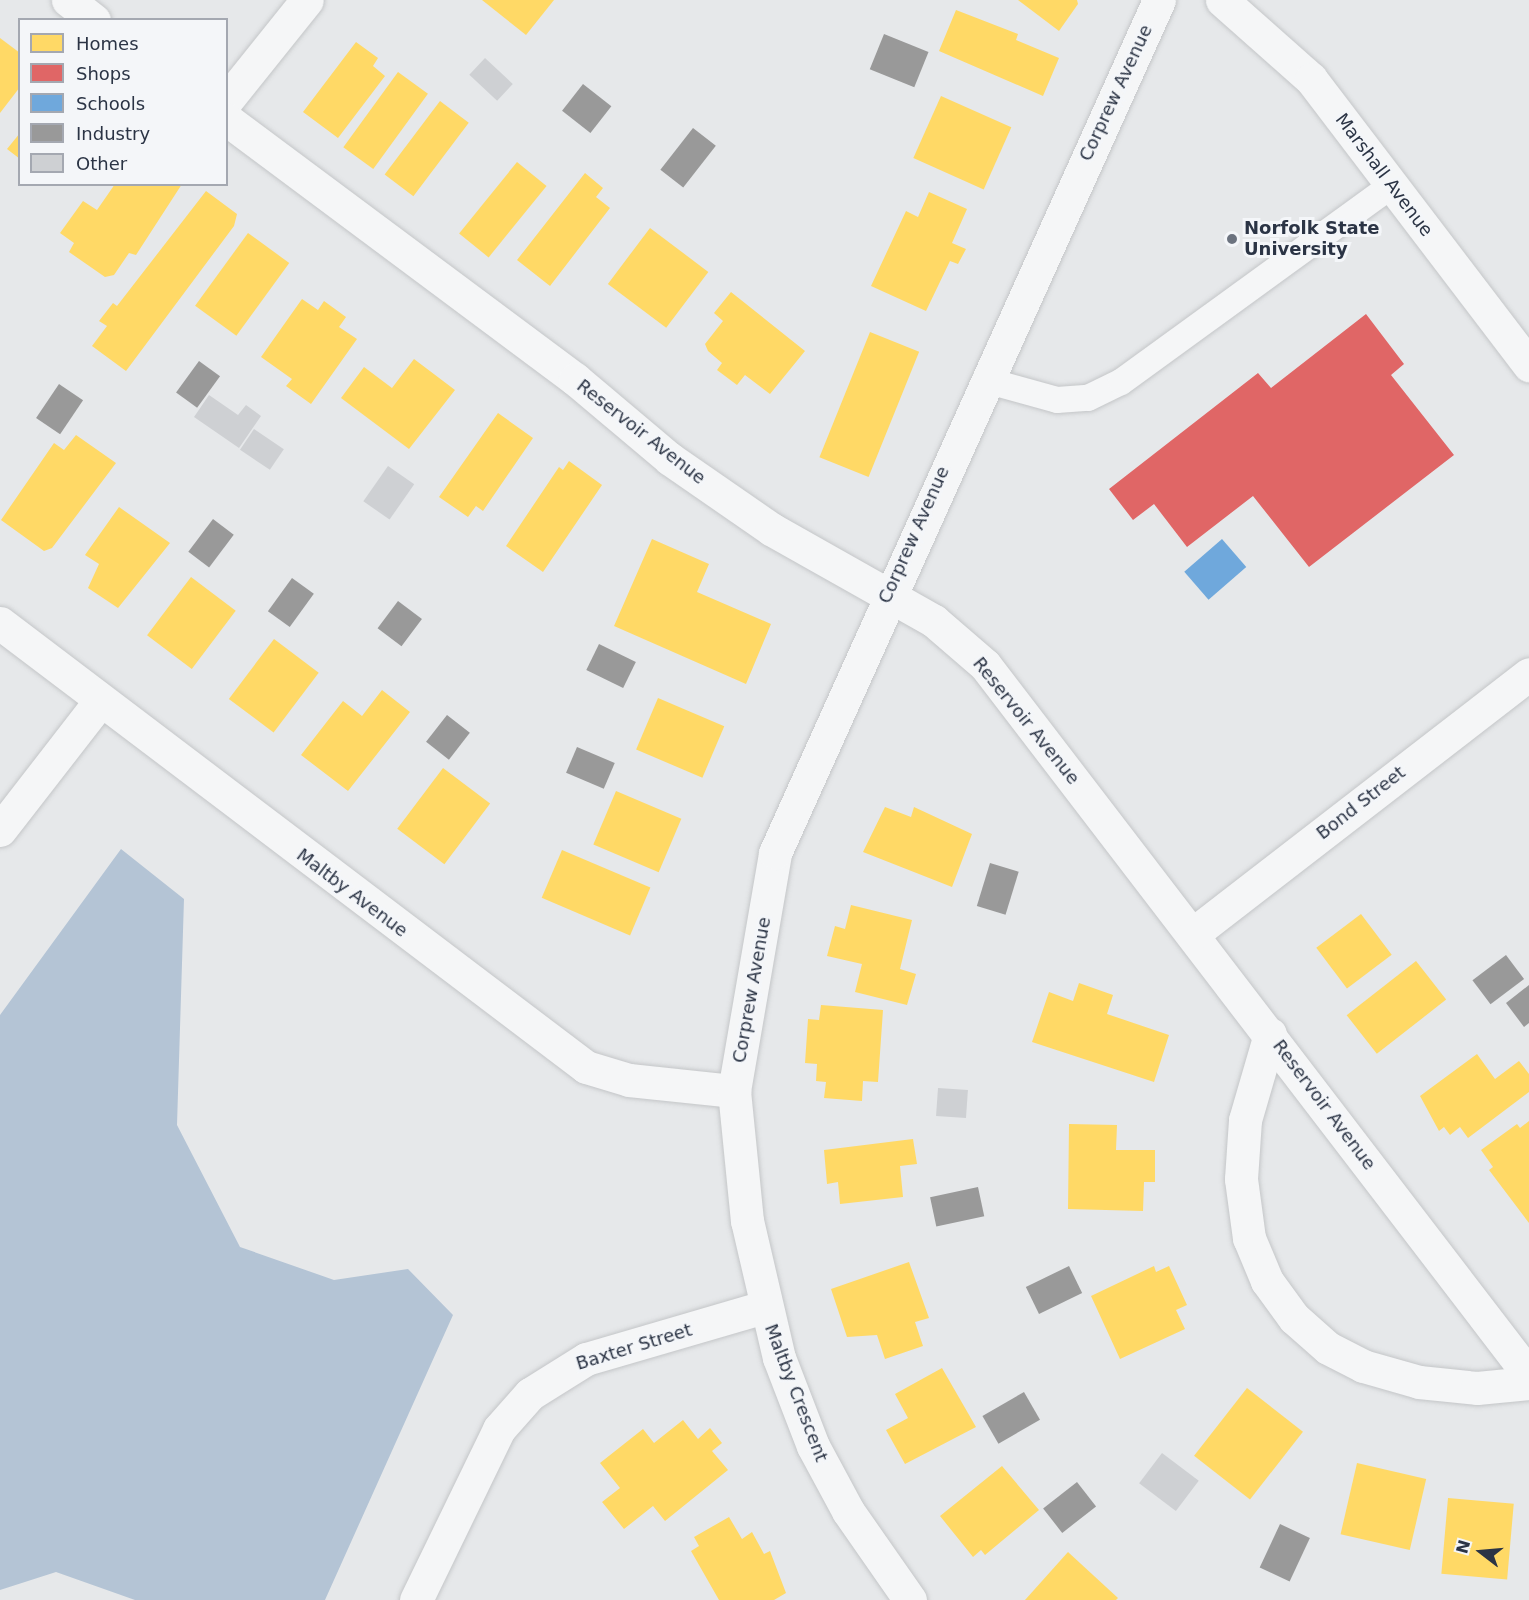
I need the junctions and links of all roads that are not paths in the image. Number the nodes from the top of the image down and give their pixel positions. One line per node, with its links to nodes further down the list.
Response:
1 (68, 0): 5 (street)
2 (307, 0): 6 (street)
3 (1158, 0): 10 (street, Corprew Avenue)
4 (1222, 0): 8 (street, Marshall Avenue)
5 (91, 18)
6 (228, 99)
7 (228, 120): 11 (street, Reservoir Avenue)
8 (1392, 185): 9 (street, Marshall Avenue); 10 (lane)
9 (1529, 365)
10 (985, 380): 11 (street, Corprew Avenue)
11 (887, 596): 16 (street, Reservoir Avenue); 18 (street, Corprew Avenue)
12 (0, 623): 14 (street, Maltby Avenue)
13 (1529, 674): 16 (street, Bond Street)
14 (100, 701): 15 (street); 18 (street, Maltby Avenue)
15 (0, 830)
16 (1194, 933): 17 (street, Reservoir Avenue)
17 (1270, 1034): 20 (street, Reservoir Avenue); 21 (street)
18 (734, 1091): 19 (street, Maltby Crescent)
19 (764, 1307): 22 (street, Baxter Street); 23 (street, Maltby Crescent)
20 (1529, 1375)
21 (1529, 1383)
22 (416, 1600)
23 (910, 1600)

